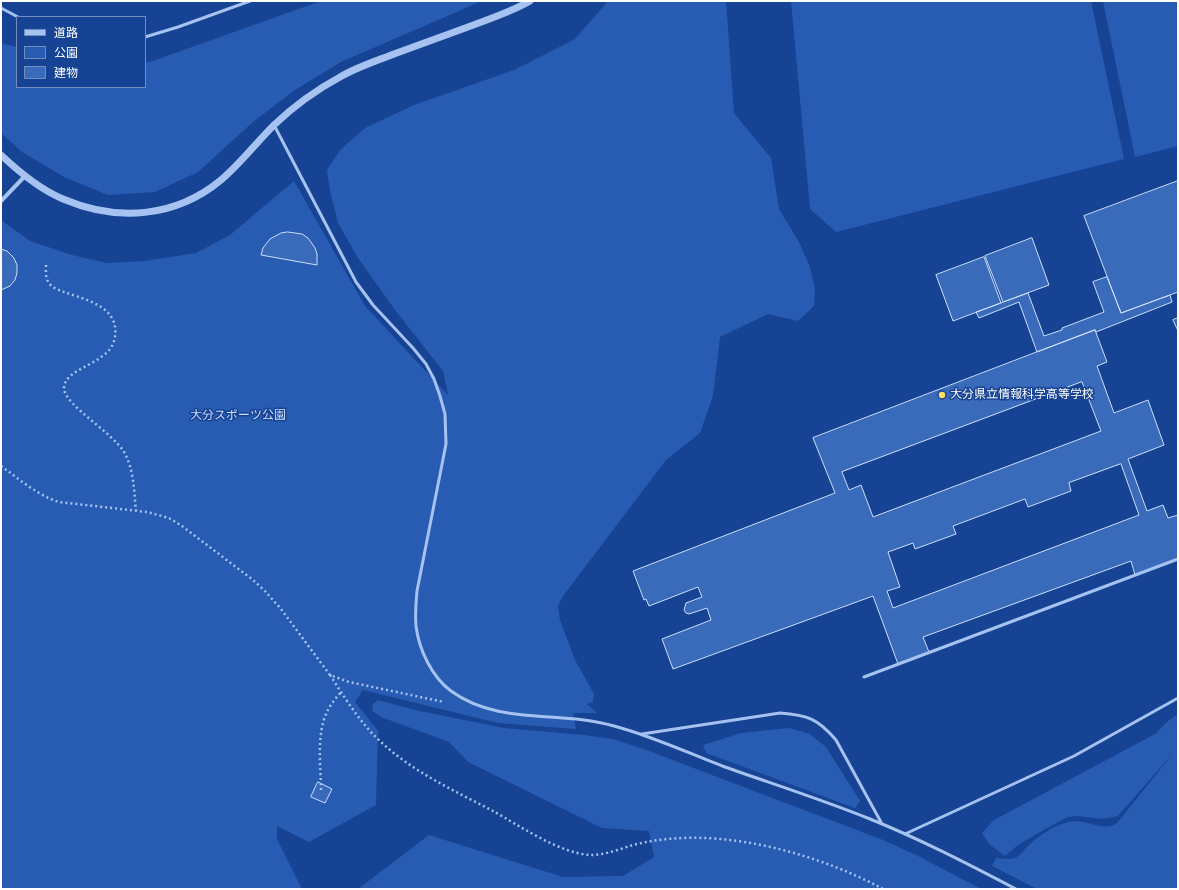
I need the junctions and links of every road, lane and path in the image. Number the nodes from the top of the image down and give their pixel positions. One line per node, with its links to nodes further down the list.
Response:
1 (250, 1): 5 (lane)
2 (530, 1): 6 (street)
3 (1, 8): 4 (lane)
4 (16, 16)
5 (146, 37)
6 (274, 125): 8 (street); 19 (lane)
7 (1, 155): 8 (street)
8 (25, 176): 9 (street)
9 (1, 201)
10 (46, 266): 12 (path)
11 (1, 466): 12 (path)
12 (136, 511): 14 (path)
13 (1178, 560): 15 (lane)
14 (330, 674): 16 (path); 18 (path)
15 (864, 677)
16 (341, 692): 20 (path); 23 (path)
17 (1178, 698): 22 (lane)
18 (449, 703)
19 (640, 734): 21 (lane); 21 (lane)
20 (321, 790)
21 (882, 824): 22 (lane)
22 (905, 834): 24 (lane)
23 (883, 889)
24 (1016, 889)

